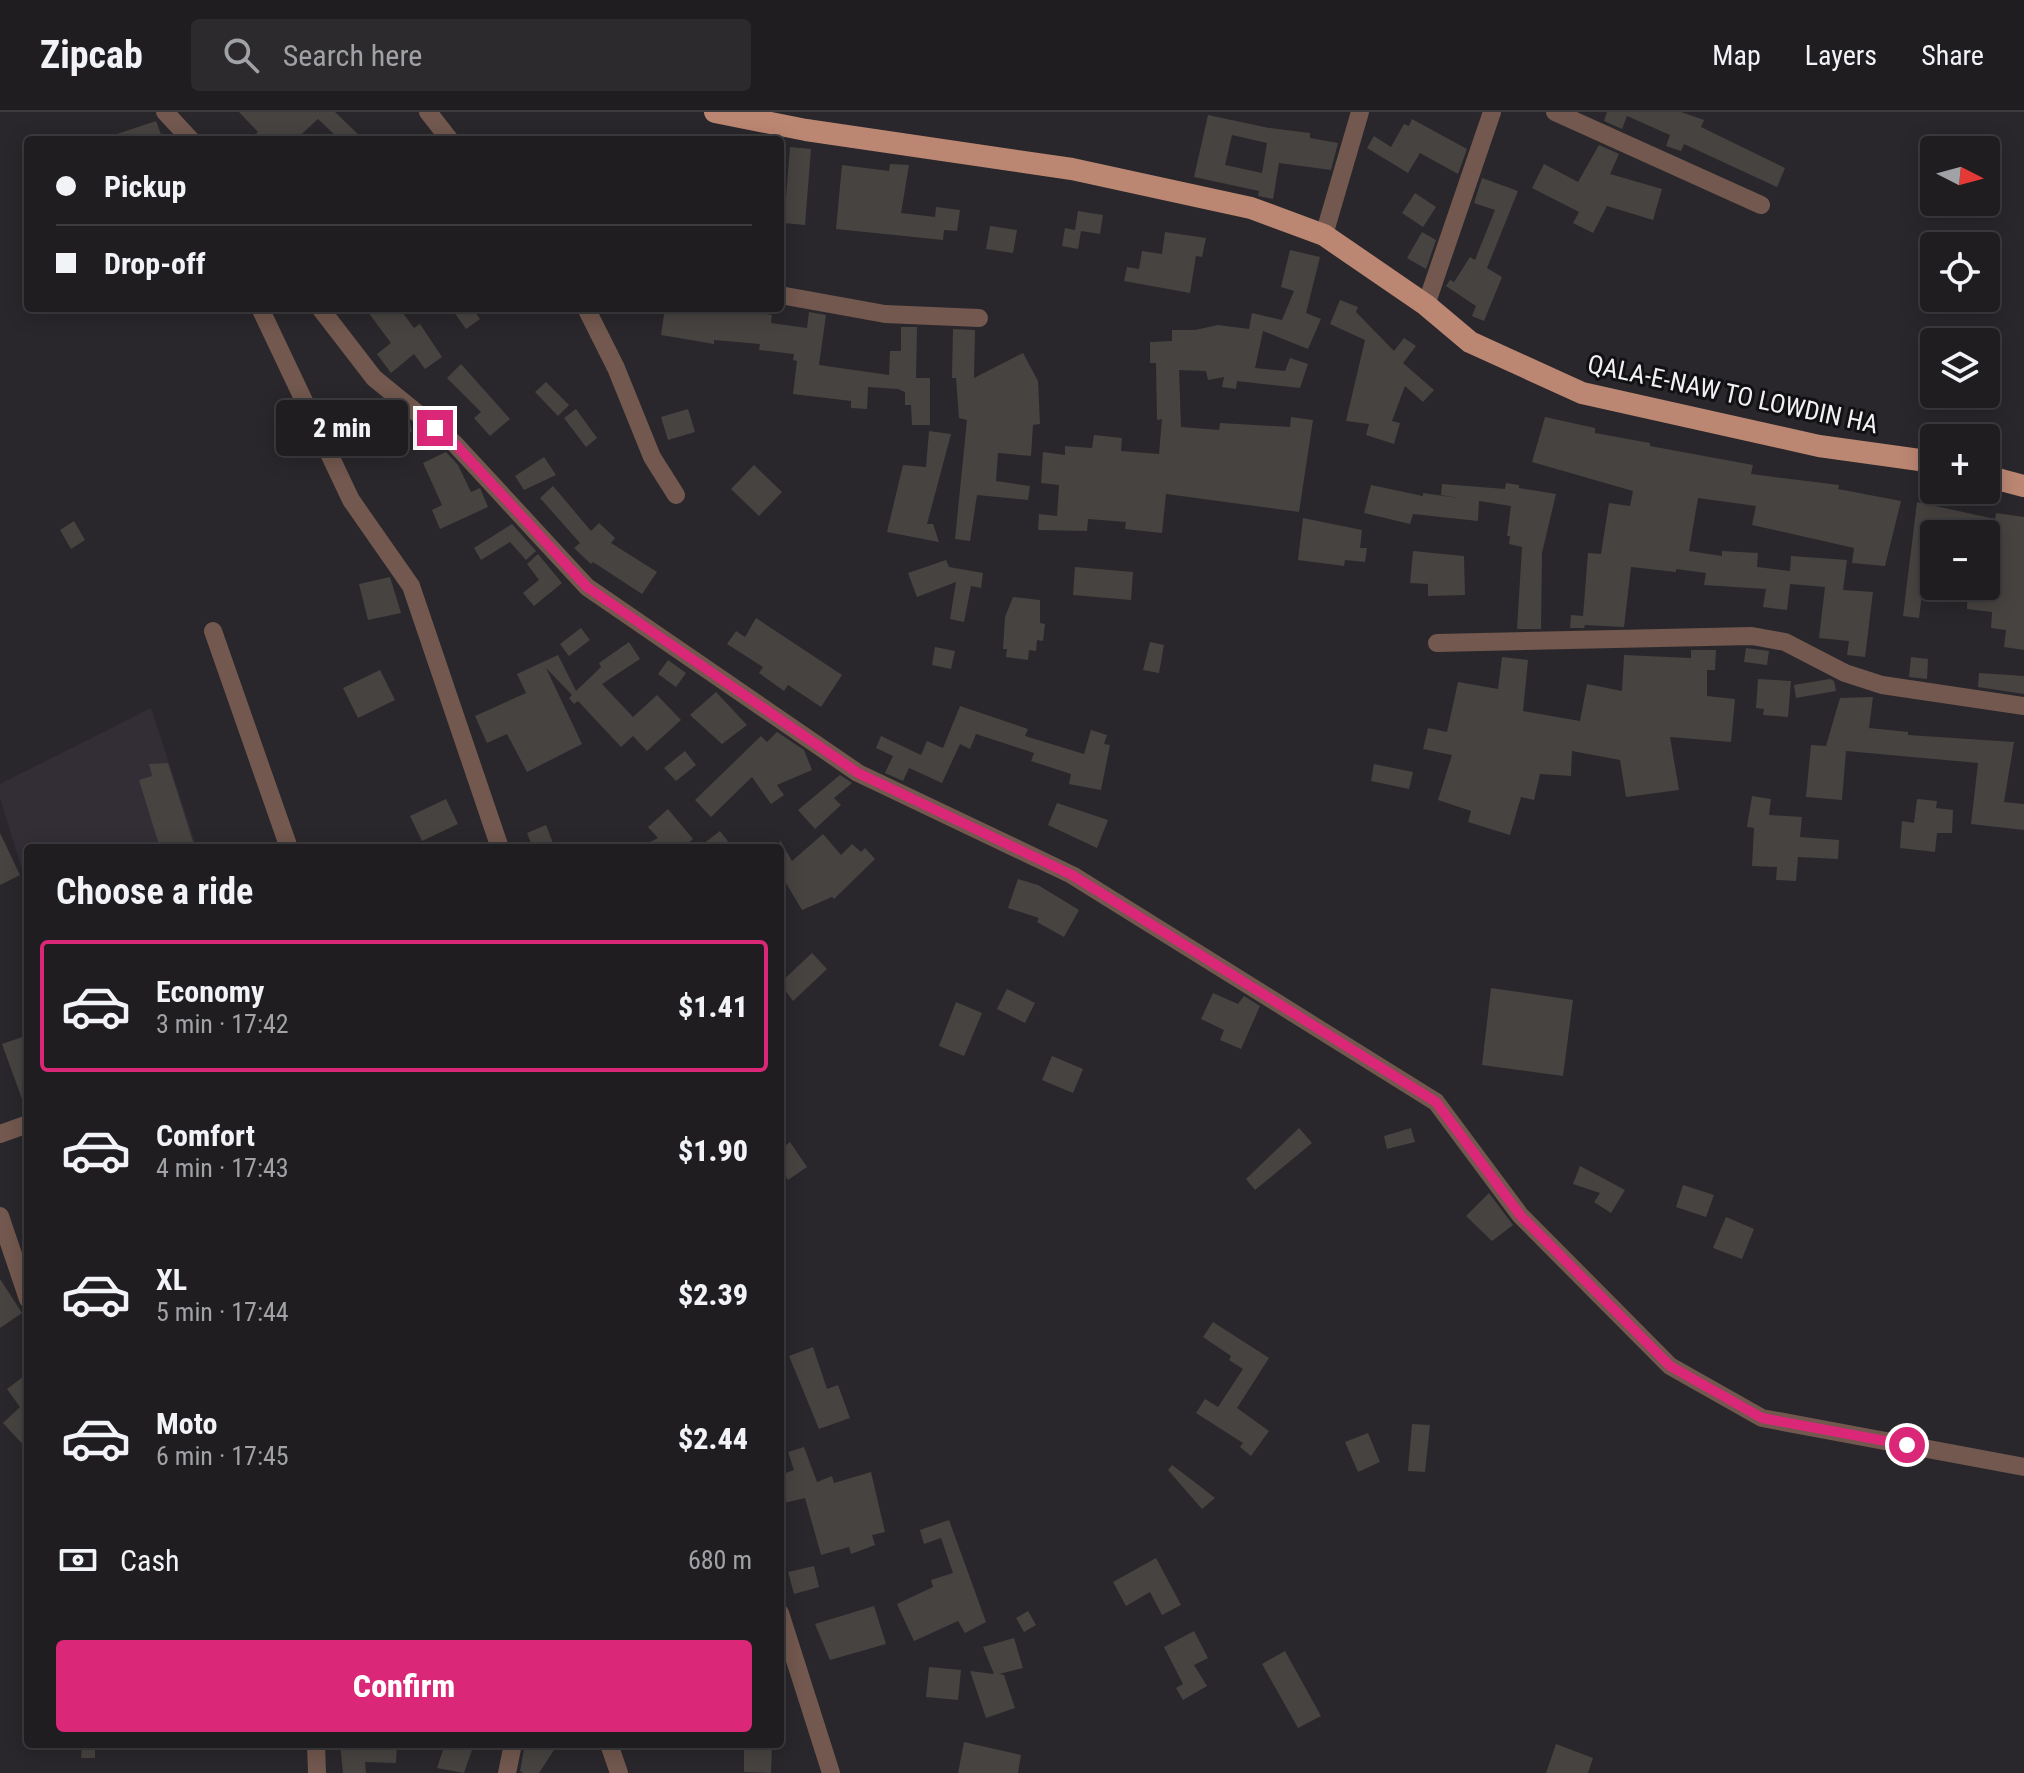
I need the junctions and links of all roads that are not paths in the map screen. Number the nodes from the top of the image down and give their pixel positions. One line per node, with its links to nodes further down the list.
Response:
1 (165, 112): 7 (street)
2 (428, 112): 8 (street)
3 (715, 112): 10 (main road, QALA-E-NAW TO LOWDIN HA)
4 (1360, 112): 10 (street)
5 (1492, 112): 12 (street)
6 (1555, 112): 9 (street)
7 (186, 136)
8 (447, 136)
9 (1761, 205)
10 (1324, 235): 12 (main road, QALA-E-NAW TO LOWDIN HA)
11 (784, 296): 16 (street)
12 (1426, 305): 17 (main road, QALA-E-NAW TO LOWDIN HA)
13 (262, 312): 25 (street)
14 (323, 312): 30 (street)
15 (588, 312): 20 (street)
16 (979, 318)
17 (1920, 460)
18 (2000, 480): 19 (main road)
19 (2024, 486)
20 (676, 495)
21 (213, 631): 24 (street)
22 (1437, 643): 23 (street)
23 (2024, 706)
24 (288, 844)
25 (499, 844)
26 (24, 1125): 27 (street)
27 (0, 1134)
28 (0, 1216): 29 (street)
29 (24, 1287)
30 (2024, 1467)
31 (784, 1626): 38 (street)
32 (316, 1748): 35 (street)
33 (512, 1748): 36 (street)
34 (610, 1748): 37 (street)
35 (317, 1773)
36 (507, 1773)
37 (619, 1773)
38 (831, 1773)

